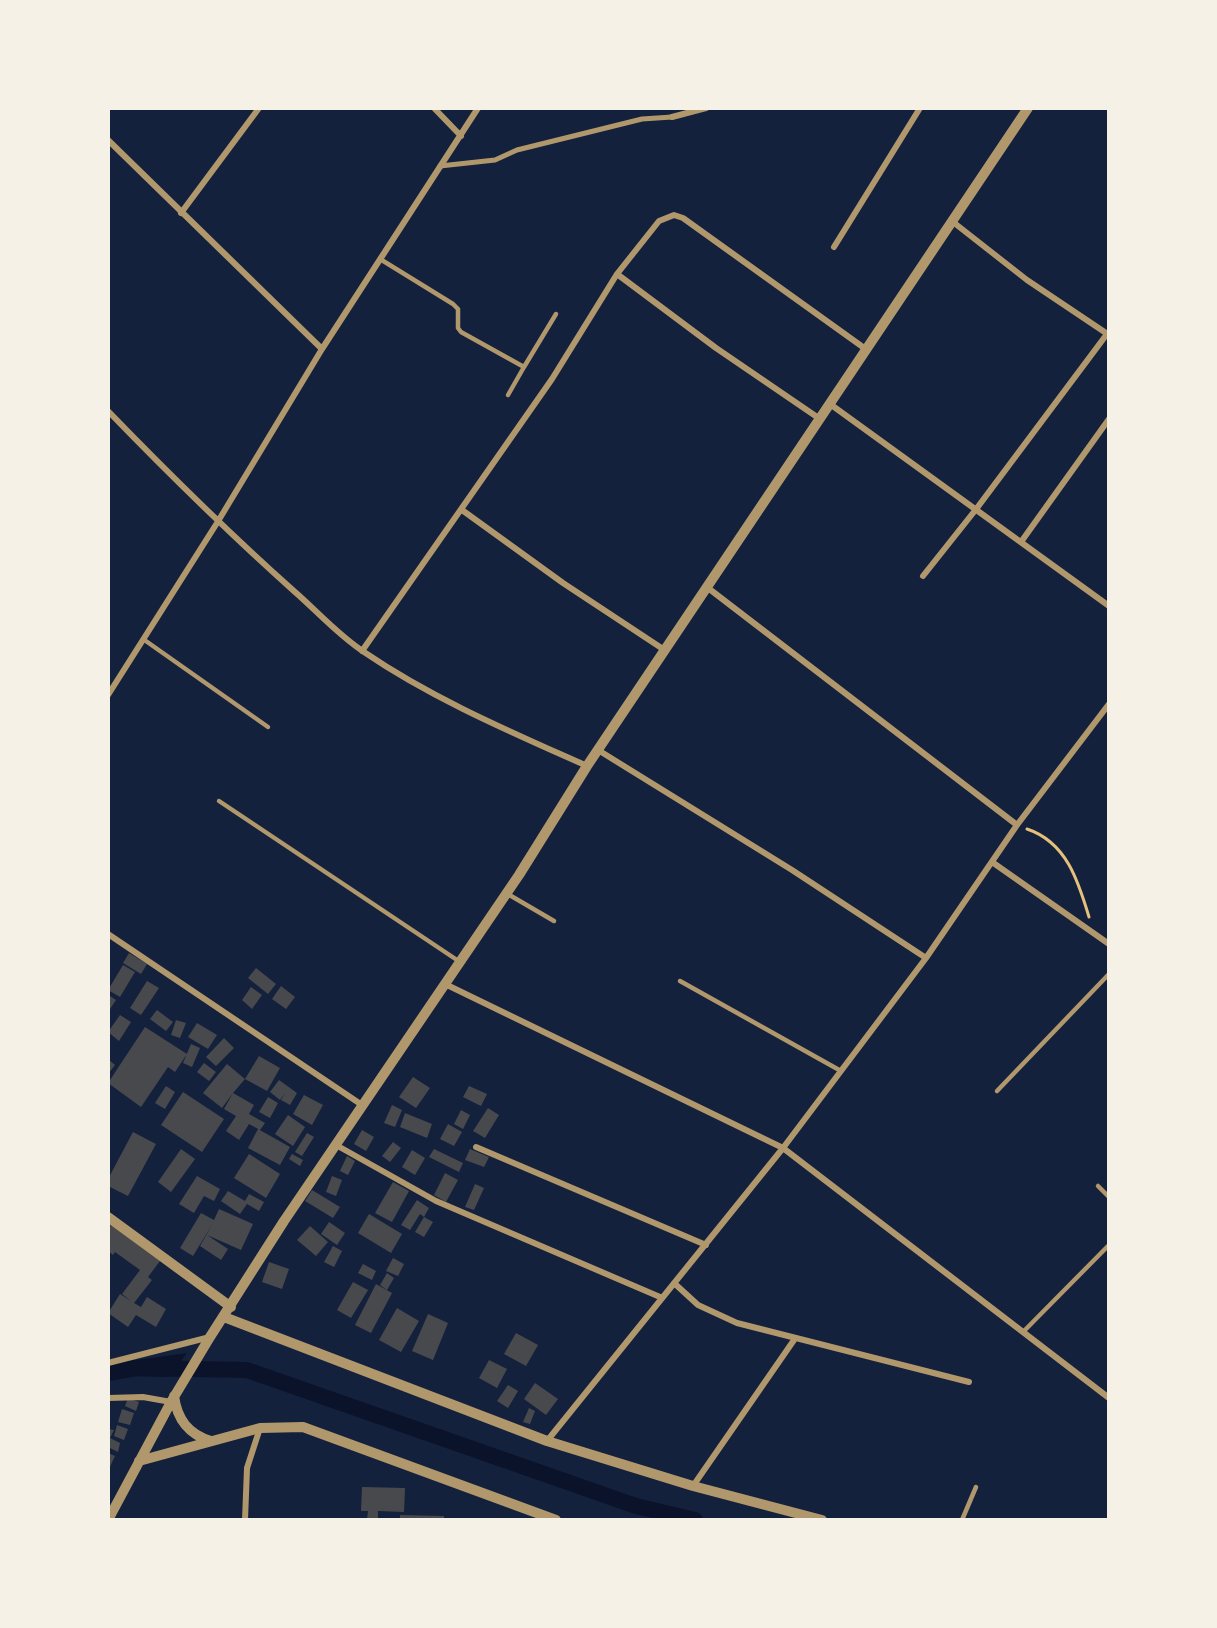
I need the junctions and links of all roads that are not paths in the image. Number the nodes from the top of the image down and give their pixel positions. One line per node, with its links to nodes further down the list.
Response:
1 (259, 108): 11 (street)
2 (434, 108): 8 (street)
3 (478, 108): 8 (street)
4 (706, 108): 7 (street)
5 (920, 108): 13 (street)
6 (1028, 108): 12 (street)
7 (672, 117): 10 (street)
8 (461, 136): 10 (street)
9 (108, 140): 11 (street)
10 (440, 166): 14 (street)
11 (181, 213): 18 (street)
12 (953, 222): 17 (street); 19 (street)
13 (834, 247)
14 (380, 259): 18 (street); 20 (lane)
15 (617, 274): 19 (street); 24 (street); 27 (street)
16 (556, 314): 20 (lane)
17 (1108, 335): 26 (street)
18 (321, 349): 28 (street)
19 (867, 350): 22 (street)
20 (524, 368): 21 (lane)
21 (508, 395)
22 (830, 404): 24 (street); 26 (street)
23 (108, 411): 28 (street)
24 (820, 419): 31 (street)
25 (1109, 419): 29 (street)
26 (977, 508): 29 (street); 30 (street)
27 (462, 510): 34 (street); 35 (street)
28 (217, 523): 33 (street); 34 (street)
29 (1021, 542): 32 (street)
30 (923, 576)
31 (708, 588): 35 (street); 43 (street)
32 (1109, 606)
33 (143, 639): 36 (street); 39 (lane)
34 (362, 651): 41 (street)
35 (666, 651): 40 (street)
36 (110, 686): 37 (street)
37 (108, 694)
38 (1109, 704): 43 (street)
39 (268, 727)
40 (598, 750): 41 (street); 49 (street)
41 (587, 766): 45 (street)
42 (219, 801): 50 (lane)
43 (1017, 825): 44 (street)
44 (992, 862): 48 (street); 49 (street)
45 (506, 893): 46 (lane); 50 (street)
46 (554, 921)
47 (108, 934): 56 (street)
48 (1109, 944)
49 (926, 958): 54 (street)
50 (460, 962): 53 (street)
51 (1109, 974): 55 (lane)
52 (680, 981): 54 (lane)
53 (445, 984): 56 (street); 59 (street)
54 (841, 1071): 59 (street)
55 (996, 1091)
56 (362, 1105): 57 (street)
57 (336, 1145): 66 (street); 67 (street)
58 (476, 1147): 63 (street)
59 (783, 1148): 63 (street); 69 (street)
60 (1098, 1186): 61 (lane)
61 (1109, 1197)
62 (108, 1217): 67 (street)
63 (706, 1245): 65 (street)
64 (1109, 1245): 69 (lane)
65 (674, 1283): 66 (street); 70 (street)
66 (660, 1297): 79 (street)
67 (231, 1307): 68 (street)
68 (224, 1317): 71 (street); 79 (street)
69 (1023, 1332): 76 (street)
70 (794, 1340): 73 (street); 81 (street)
71 (208, 1342): 72 (street); 74 (street)
72 (108, 1363)
73 (969, 1382)
74 (174, 1397): 75 (street); 78 (street); 80 (street)
75 (108, 1398)
76 (1109, 1398)
77 (260, 1428): 78 (street); 84 (street); 85 (street)
78 (211, 1441): 80 (street)
79 (547, 1441): 81 (street)
80 (139, 1461): 83 (street)
81 (693, 1486): 86 (street)
82 (976, 1487): 87 (lane)
83 (108, 1520)
84 (245, 1520)
85 (556, 1520)
86 (822, 1520)
87 (962, 1520)

